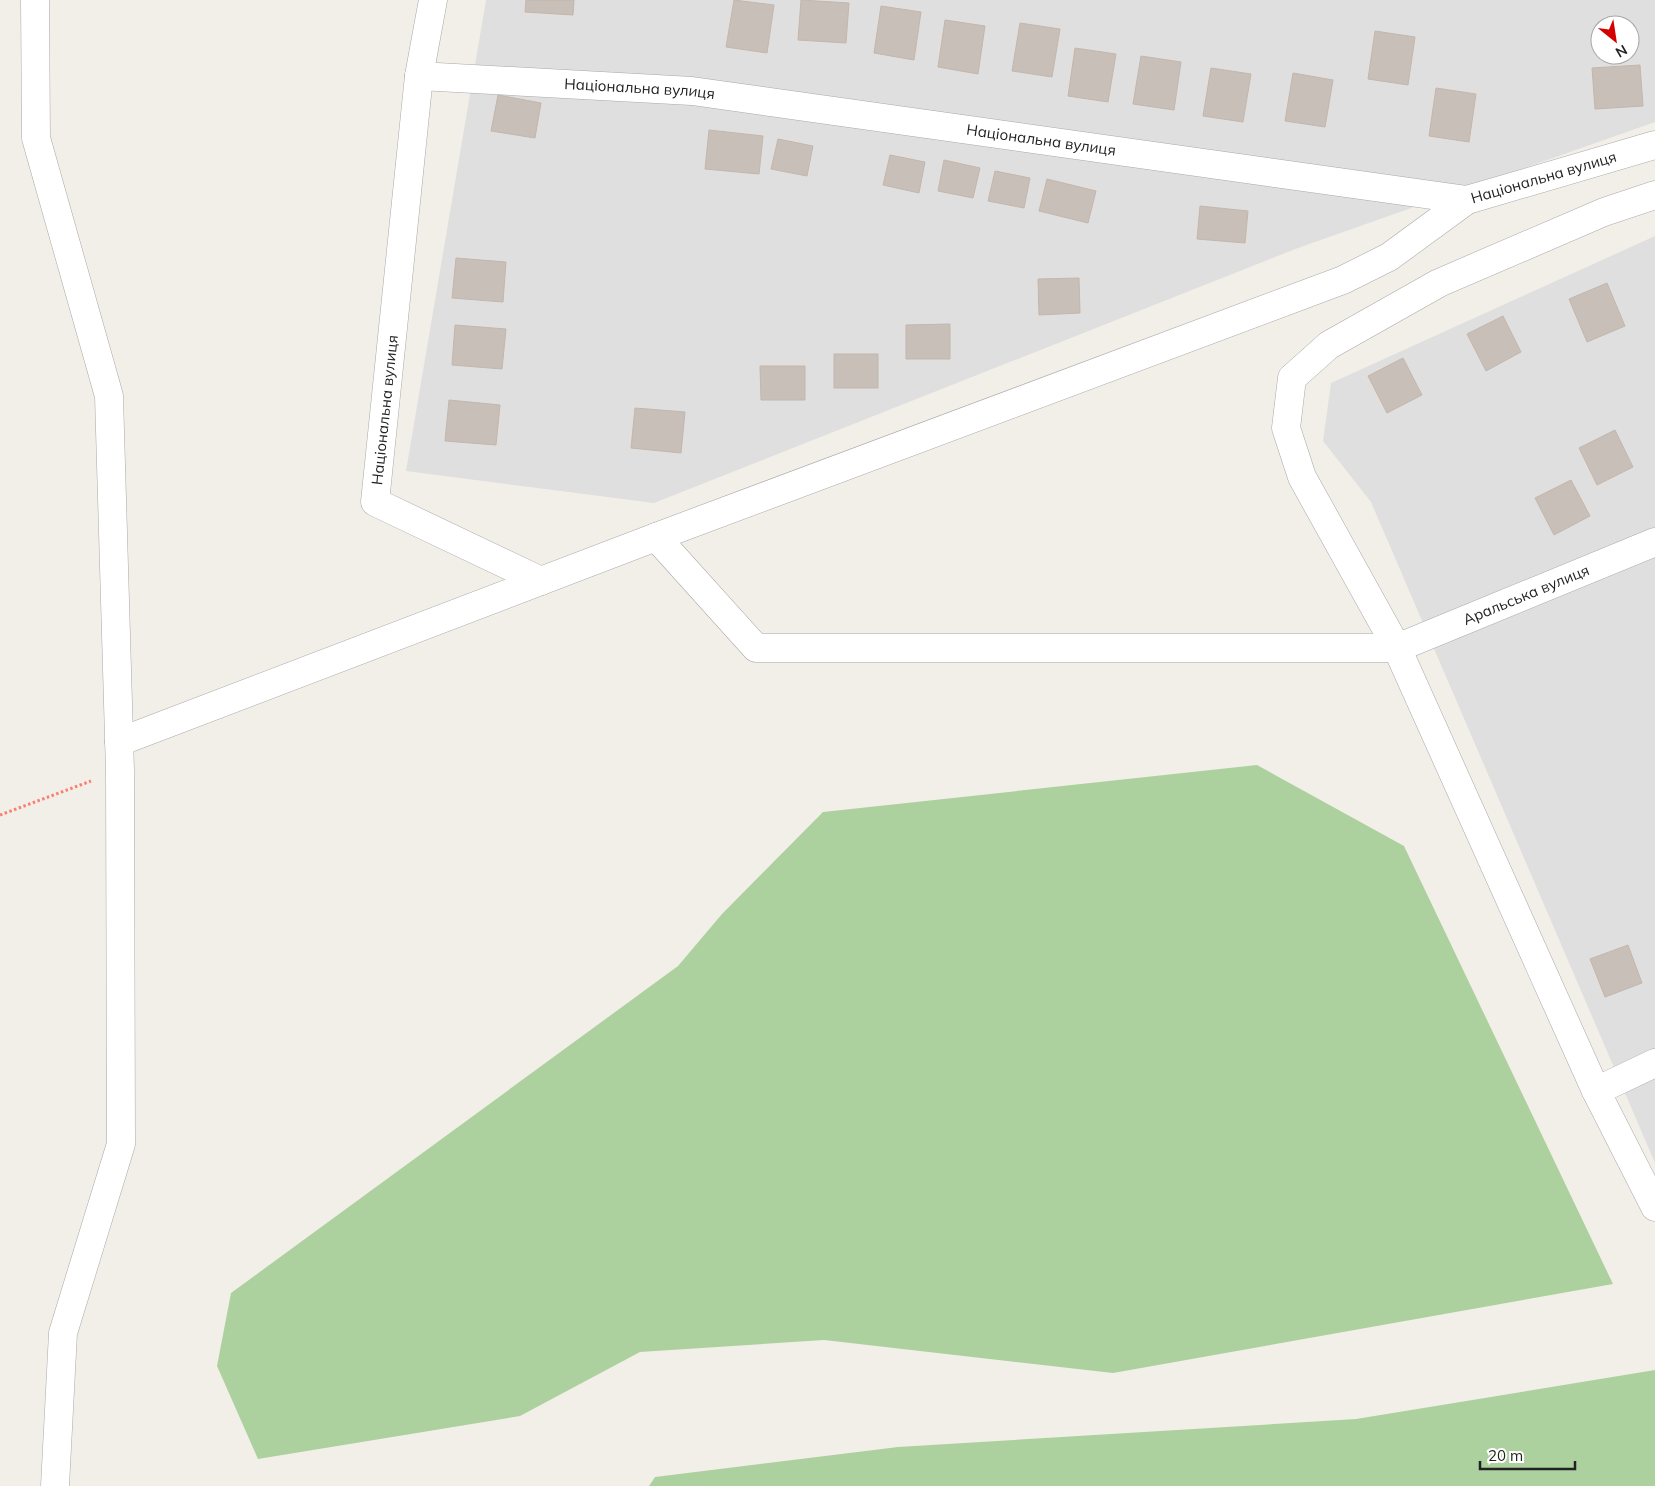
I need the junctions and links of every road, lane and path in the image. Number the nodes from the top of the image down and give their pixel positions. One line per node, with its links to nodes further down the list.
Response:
1 (34, 0): 11 (street)
2 (433, 0): 3 (street, Національна вулиця)
3 (419, 76): 6 (street, Національна вулиця); 9 (street, Національна вулиця)
4 (1655, 145): 6 (street, Національна вулиця)
5 (1655, 195): 10 (street)
6 (1467, 200): 7 (street)
7 (656, 537): 9 (street); 10 (street)
8 (1655, 542): 10 (street, Аральська вулиця)
9 (541, 581): 11 (street)
10 (1397, 648): 15 (street)
11 (119, 742): 12 (street)
12 (120, 771): 13 (path); 17 (street)
13 (0, 815)
14 (1655, 1064): 15 (street)
15 (1596, 1091): 16 (street)
16 (1655, 1207)
17 (55, 1486)

